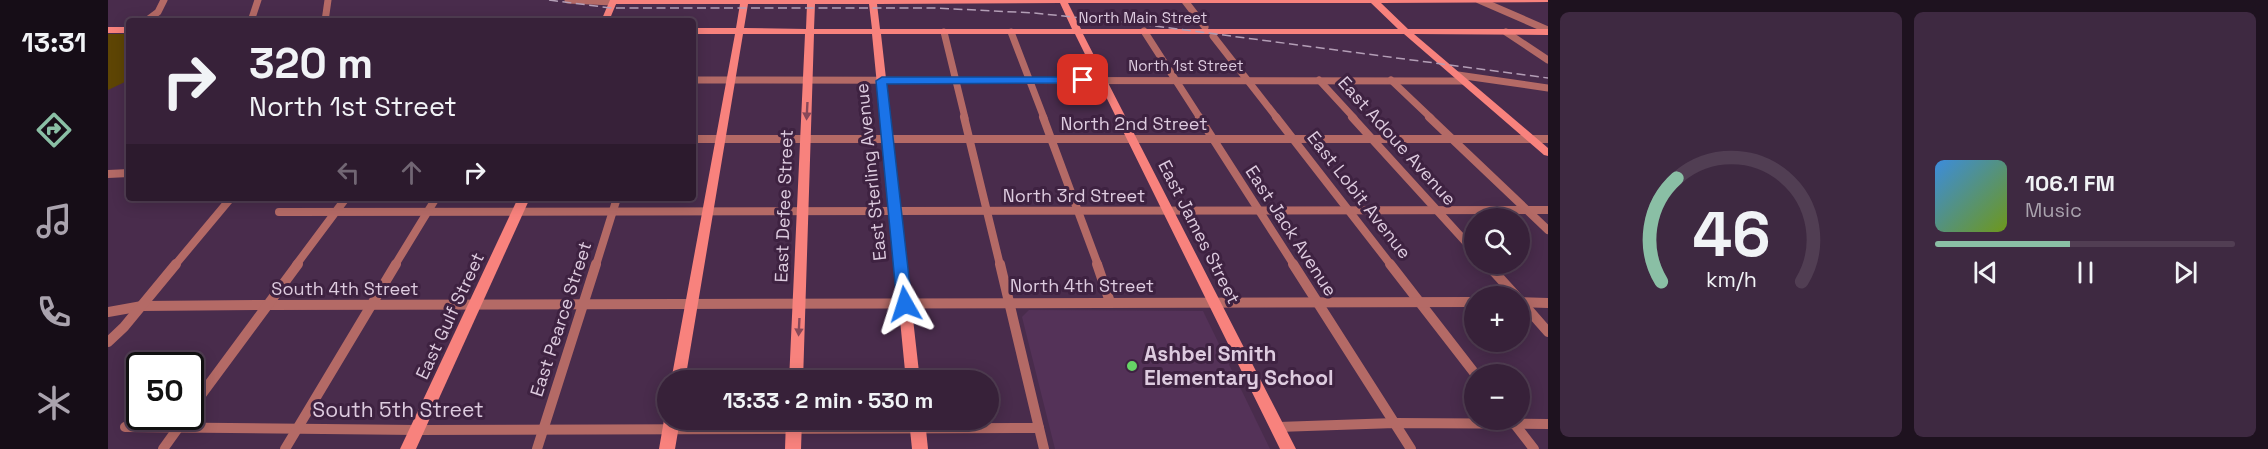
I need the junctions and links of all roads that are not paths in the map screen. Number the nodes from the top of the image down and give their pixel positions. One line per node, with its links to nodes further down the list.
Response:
1 (164, 0): 20 (street)
2 (258, 0): 21 (street)
3 (327, 0): 22 (street)
4 (568, 0): 10 (street)
5 (1185, 0): 6 (main road); 17 (main road); 24 (street)
6 (1248, 0): 18 (main road)
7 (1397, 0): 8 (main road); 19 (main road)
8 (1480, 0): 9 (main road); 30 (street)
9 (1548, 0)
10 (614, 1): 11 (main road); 23 (main road)
11 (680, 1): 12 (main road)
12 (745, 1): 13 (main road); 31 (main road)
13 (811, 1): 14 (main road); 32 (main road, East Defee Street)
14 (873, 1): 15 (main road); 28 (main road, East Sterling Avenue)
15 (938, 1): 16 (main road)
16 (1062, 1): 17 (main road); 35 (main road, East James Street)
17 (1124, 1)
18 (1311, 1): 19 (main road)
19 (1374, 1): 36 (main road)
20 (150, 18)
21 (252, 18)
22 (324, 18)
23 (606, 18)
24 (1206, 27)
25 (108, 30): 26 (main road)
26 (126, 30)
27 (696, 31): 31 (main road, North Main Street)
28 (876, 31): 32 (main road, North Main Street); 33 (main road, North Main Street); 50 (main road, East Sterling Avenue)
29 (1144, 31): 35 (main road, North Main Street); 36 (main road, North Main Street); 46 (street, East Jack Avenue)
30 (1548, 31): 37 (main road, North Main Street)
31 (739, 32): 32 (main road, North Main Street); 42 (main road)
32 (811, 32): 43 (main road, East Defee Street)
33 (944, 32): 34 (main road, North Main Street); 51 (street)
34 (1011, 32): 35 (main road, North Main Street); 44 (street)
35 (1078, 32): 45 (main road, East James Street)
36 (1406, 32): 37 (main road, North Main Street); 40 (main road)
37 (1506, 32): 39 (street)
38 (1213, 36): 47 (street, East Lobit Avenue)
39 (1548, 60)
40 (1459, 78): 49 (street, North 1st Street); 52 (street, North 1st Street); 62 (main road)
41 (696, 80): 42 (street, North 1st Street)
42 (730, 80): 43 (street, North 1st Street); 57 (main road)
43 (808, 80): 50 (street, North 1st Street); 64 (main road, East Defee Street, one-way to 64)
44 (1029, 80): 45 (street, North 1st Street); 51 (street, North 1st Street); 59 (street)
45 (1101, 80): 46 (street, North 1st Street); 53 (main road, East James Street)
46 (1175, 80): 47 (street, North 1st Street); 54 (street, East Jack Avenue)
47 (1248, 80): 48 (street, North 1st Street); 60 (street, East Lobit Avenue)
48 (1319, 80): 49 (street, North 1st Street); 61 (street, East Adoue Avenue)
49 (1391, 80): 55 (street)
50 (882, 81): 51 (street, North 1st Street); 65 (main road, East Sterling Avenue)
51 (957, 81): 58 (street)
52 (1548, 88)
53 (1130, 138): 54 (street, North 2nd Street); 59 (street, North 2nd Street); 88 (main road, East James Street)
54 (1212, 138): 60 (street, North 2nd Street); 76 (street, East Jack Avenue)
55 (1452, 138): 61 (street, North 2nd Street); 62 (street, North 2nd Street); 74 (street)
56 (696, 139): 57 (street, North 2nd Street)
57 (721, 139): 64 (street, North 2nd Street); 85 (main road)
58 (969, 139): 59 (street, North 2nd Street); 65 (street, North 2nd Street); 86 (street)
59 (1051, 139): 87 (street)
60 (1293, 139): 61 (street, North 2nd Street); 77 (street, East Lobit Avenue)
61 (1374, 139): 78 (street, East Adoue Avenue)
62 (1531, 139): 63 (street, North 2nd Street); 66 (main road)
63 (1548, 139)
64 (806, 140): 65 (street, North 2nd Street); 90 (main road, East Defee Street)
65 (888, 140): 91 (main road, East Sterling Avenue)
66 (1548, 153)
67 (126, 173): 68 (street)
68 (108, 174)
69 (229, 201): 109 (street)
70 (344, 201): 82 (street)
71 (434, 201): 83 (street)
72 (522, 201): 84 (main road, East Gulf Street)
73 (616, 201): 89 (street, East Pearce Street)
74 (1524, 208)
75 (1548, 210): 80 (street, North 3rd Street)
76 (1259, 211): 77 (street, North 3rd Street); 88 (street, North 3rd Street); 99 (street, East Jack Avenue)
77 (1349, 211): 78 (street, North 3rd Street); 100 (street, East Lobit Avenue)
78 (1439, 211): 79 (street, North 3rd Street); 94 (street, East Adoue Avenue)
79 (1464, 211)
80 (1530, 211)
81 (279, 212): 82 (street, North 3rd Street)
82 (336, 212): 83 (street, North 3rd Street); 106 (street)
83 (427, 212): 84 (street, North 3rd Street); 110 (street)
84 (517, 212): 89 (street, North 3rd Street); 111 (main road, East Gulf Street)
85 (708, 212): 89 (street, North 3rd Street); 90 (street, North 3rd Street); 112 (main road)
86 (986, 212): 87 (street, North 3rd Street); 91 (street, North 3rd Street); 97 (street)
87 (1080, 212): 88 (street, North 3rd Street); 98 (street)
88 (1169, 212): 103 (main road, East James Street)
89 (612, 213): 107 (street, East Pearce Street)
90 (803, 213): 91 (street, North 3rd Street); 108 (main road, East Defee Street)
91 (895, 213): 105 (main road, East Sterling Avenue)
92 (1530, 214): 93 (street)
93 (1548, 231)
94 (1464, 240)
95 (1496, 274): 96 (street)
96 (1506, 286)
97 (1007, 302): 98 (street, North 4th Street); 105 (street, North 4th Street); 130 (street)
98 (1110, 302): 103 (street, North 4th Street)
99 (1317, 302): 100 (street, North 4th Street); 103 (street, North 4th Street); 123 (street, East Jack Avenue)
100 (1419, 302): 101 (street, North 4th Street); 117 (street, East Lobit Avenue)
101 (1464, 302)
102 (1530, 302): 104 (street)
103 (1215, 303): 128 (main road, East James Street)
104 (1548, 303)
105 (905, 304): 108 (street, North 4th Street); 120 (main road, East Sterling Avenue)
106 (267, 305): 109 (street, South 4th Street); 110 (street, South 4th Street); 121 (street)
107 (582, 305): 111 (street, South 4th Street); 112 (street, South 4th Street); 131 (street, East Pearce Street)
108 (801, 305): 112 (street, North 4th Street); 119 (main road, East Defee Street, one-way to 119)
109 (142, 306): 113 (street, South 4th Street); 116 (street)
110 (372, 306): 111 (street, South 4th Street); 133 (street)
111 (475, 306): 134 (main road, East Gulf Street)
112 (690, 306): 118 (main road)
113 (108, 312)
114 (1530, 313): 115 (street)
115 (1548, 332)
116 (108, 342)
117 (1467, 364)
118 (680, 370)
119 (797, 370)
120 (912, 370)
121 (204, 391)
122 (1464, 422): 123 (street)
123 (1395, 423): 128 (street); 148 (street, East Jack Avenue)
124 (1530, 423): 125 (street)
125 (1548, 424)
126 (657, 425): 131 (street, South 5th Street)
127 (999, 427): 130 (street, South 5th Street)
128 (1278, 427): 147 (main road, East James Street)
129 (204, 428): 133 (street, South 5th Street)
130 (1039, 428): 146 (street)
131 (543, 429): 134 (street, South 5th Street); 142 (street, East Pearce Street)
132 (176, 430): 139 (street)
133 (297, 430): 134 (street, South 5th Street); 140 (street)
134 (416, 430): 141 (main road, East Gulf Street)
135 (670, 430): 143 (main road)
136 (794, 430): 144 (main road)
137 (918, 430): 145 (main road)
138 (1519, 430): 149 (street)
139 (163, 449)
140 (285, 449)
141 (408, 449)
142 (537, 449)
143 (667, 449)
144 (793, 449)
145 (920, 449)
146 (1044, 449)
147 (1288, 449)
148 (1411, 449)
149 (1534, 449)

